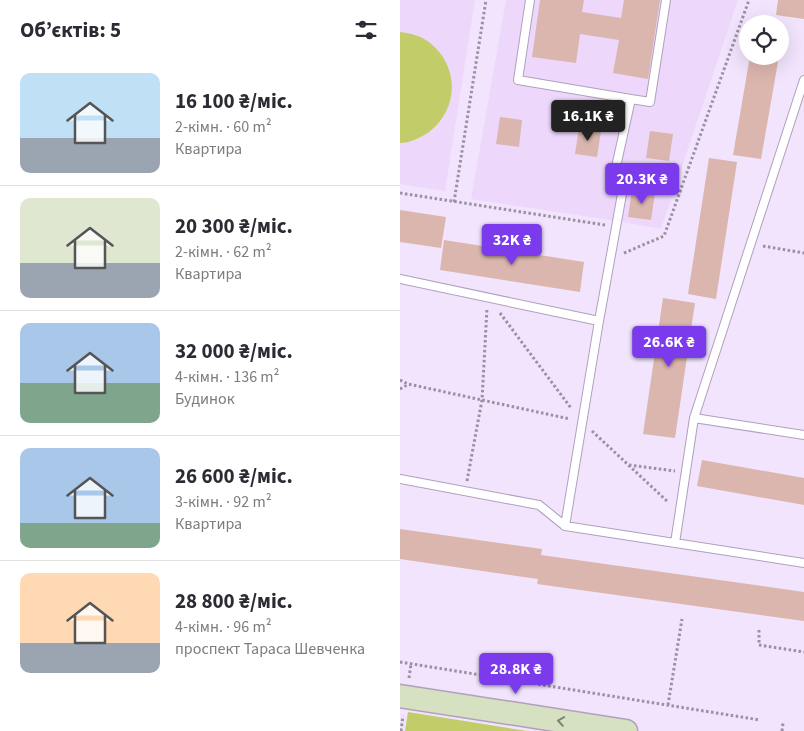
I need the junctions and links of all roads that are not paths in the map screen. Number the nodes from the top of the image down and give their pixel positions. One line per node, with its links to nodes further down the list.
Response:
1 (530, 0): 4 (lane)
2 (666, 0): 4 (lane)
3 (804, 80): 7 (lane)
4 (631, 99): 6 (lane)
5 (400, 279): 6 (lane)
6 (599, 321): 10 (lane)
7 (694, 418): 8 (lane); 11 (lane)
8 (804, 435)
9 (400, 479): 10 (lane)
10 (565, 526): 11 (lane)
11 (675, 542): 12 (lane)
12 (804, 563)
13 (400, 696): 14 (main road, one-way to 13)
14 (626, 731)

